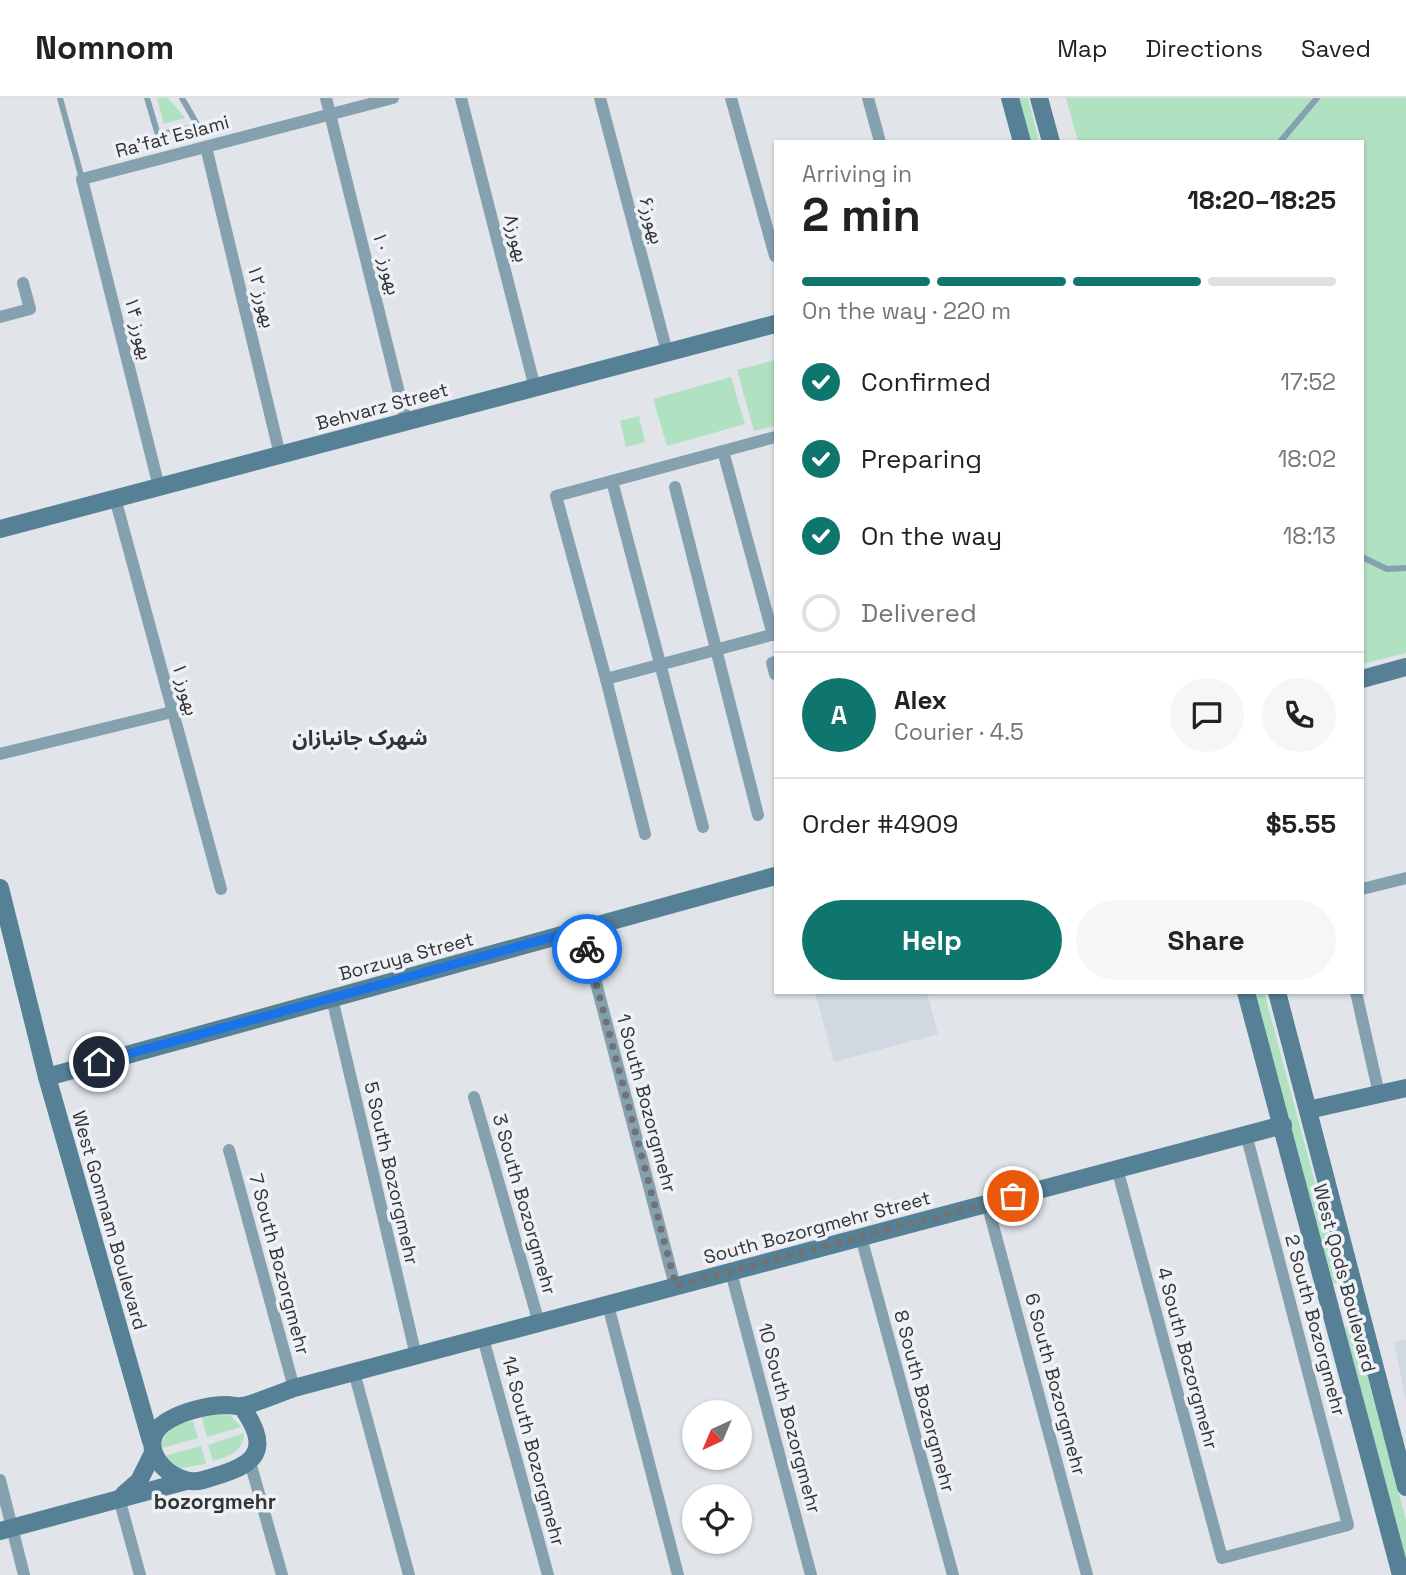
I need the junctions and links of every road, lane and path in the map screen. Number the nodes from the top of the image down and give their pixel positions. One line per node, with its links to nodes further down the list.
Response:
1 (60, 98): 19 (lane)
2 (147, 98): 3 (lane)
3 (182, 98)
4 (326, 98): 13 (street, بهورز ۱۰)
5 (393, 98): 13 (street, Ra'fat Eslami)
6 (461, 98): 25 (street, بهورز۸)
7 (600, 98): 24 (street, بهورز۶)
8 (731, 98): 20 (street)
9 (868, 98): 14 (street)
10 (1010, 98): 15 (main road)
11 (1039, 98): 16 (main road)
12 (1317, 98): 17 (lane)
13 (330, 114): 18 (street, Ra'fat Eslami); 26 (street, بهورز ۱۰)
14 (879, 140)
15 (1021, 140)
16 (1050, 140)
17 (1282, 140)
18 (206, 147): 19 (street, Ra'fat Eslami); 29 (street, بهورز ۱۲)
19 (82, 179): 31 (street, بهورز ۱۴)
20 (774, 252)
21 (23, 283): 22 (street)
22 (0, 317)
23 (774, 324): 24 (main road, Behvarz Street)
24 (667, 352): 25 (main road, Behvarz Street)
25 (535, 388): 26 (main road, Behvarz Street)
26 (407, 421): 29 (main road, Behvarz Street)
27 (774, 437): 28 (street)
28 (723, 451): 30 (street); 37 (street)
29 (280, 455): 31 (main road, Behvarz Street)
30 (612, 481): 39 (street); 42 (street)
31 (159, 487): 33 (main road, Behvarz Street)
32 (675, 487): 38 (street)
33 (115, 498): 34 (main road, Behvarz Street); 43 (street, بهورز ۱)
34 (0, 529)
35 (1364, 557): 36 (lane)
36 (1406, 568)
37 (774, 634): 38 (street)
38 (716, 650): 39 (street); 45 (street)
39 (660, 665): 42 (street); 46 (street)
40 (1406, 668): 41 (main road)
41 (1364, 678)
42 (606, 679): 47 (street)
43 (173, 712): 44 (street); 52 (street, بهورز ۱)
44 (0, 754)
45 (758, 814)
46 (703, 827)
47 (645, 834)
48 (774, 876): 53 (main road, Borzuya Street)
49 (1406, 878): 51 (street)
50 (0, 888): 58 (main road, West Gomnam Boulevard)
51 (1364, 888)
52 (221, 889)
53 (582, 929): 57 (main road, Borzuya Street); 70 (street, 1 South Bozorgmehr)
54 (1247, 994): 63 (main road, West Qods Boulevard)
55 (1278, 994): 62 (main road, West Qods Boulevard)
56 (1356, 994): 60 (street)
57 (332, 998): 58 (main road, Borzuya Street); 76 (street, 5 South Bozorgmehr)
58 (47, 1077): 80 (main road, West Gomnam Boulevard)
59 (1406, 1088): 60 (main road)
60 (1379, 1094): 62 (main road)
61 (474, 1097): 74 (street, 3 South Bozorgmehr)
62 (1308, 1110): 71 (main road, West Qods Boulevard)
63 (1283, 1125): 64 (main road, South Bozorgmehr Street); 73 (main road, West Qods Boulevard)
64 (1246, 1134): 66 (main road, South Bozorgmehr Street); 87 (street, 2 South Bozorgmehr)
65 (229, 1150): 78 (street, 7 South Bozorgmehr)
66 (1117, 1168): 67 (main road, South Bozorgmehr Street); 87 (street, 4 South Bozorgmehr)
67 (987, 1203): 68 (main road, South Bozorgmehr Street); 96 (street, 6 South Bozorgmehr)
68 (861, 1237): 69 (main road, South Bozorgmehr Street); 95 (street, 8 South Bozorgmehr)
69 (731, 1272): 70 (main road, South Bozorgmehr Street); 94 (street, 10 South Bozorgmehr)
70 (676, 1286): 72 (main road, South Bozorgmehr Street)
71 (1358, 1302): 73 (main road); 84 (main road, West Qods Boulevard)
72 (608, 1304): 74 (main road, South Bozorgmehr Street); 93 (street)
73 (1331, 1309): 97 (main road, West Qods Boulevard)
74 (539, 1323): 75 (main road, South Bozorgmehr Street)
75 (484, 1338): 76 (main road, South Bozorgmehr Street); 92 (street, 14 South Bozorgmehr)
76 (416, 1356): 77 (main road, South Bozorgmehr Street)
77 (354, 1372): 78 (main road, South Bozorgmehr Street); 91 (street)
78 (294, 1388): 79 (main road, South Bozorgmehr Street)
79 (240, 1406): 80 (main road); 81 (main road)
80 (152, 1447): 83 (main road); 85 (main road)
81 (250, 1462): 83 (main road); 90 (street)
82 (0, 1480): 86 (street)
83 (186, 1480): 85 (main road)
84 (1406, 1487)
85 (119, 1498): 86 (main road); 89 (street)
86 (7, 1530): 88 (street)
87 (1222, 1558)
88 (24, 1575)
89 (140, 1575)
90 (282, 1575)
91 (409, 1575)
92 (548, 1575)
93 (678, 1575)
94 (811, 1575)
95 (953, 1575)
96 (1087, 1575)
97 (1401, 1575)

